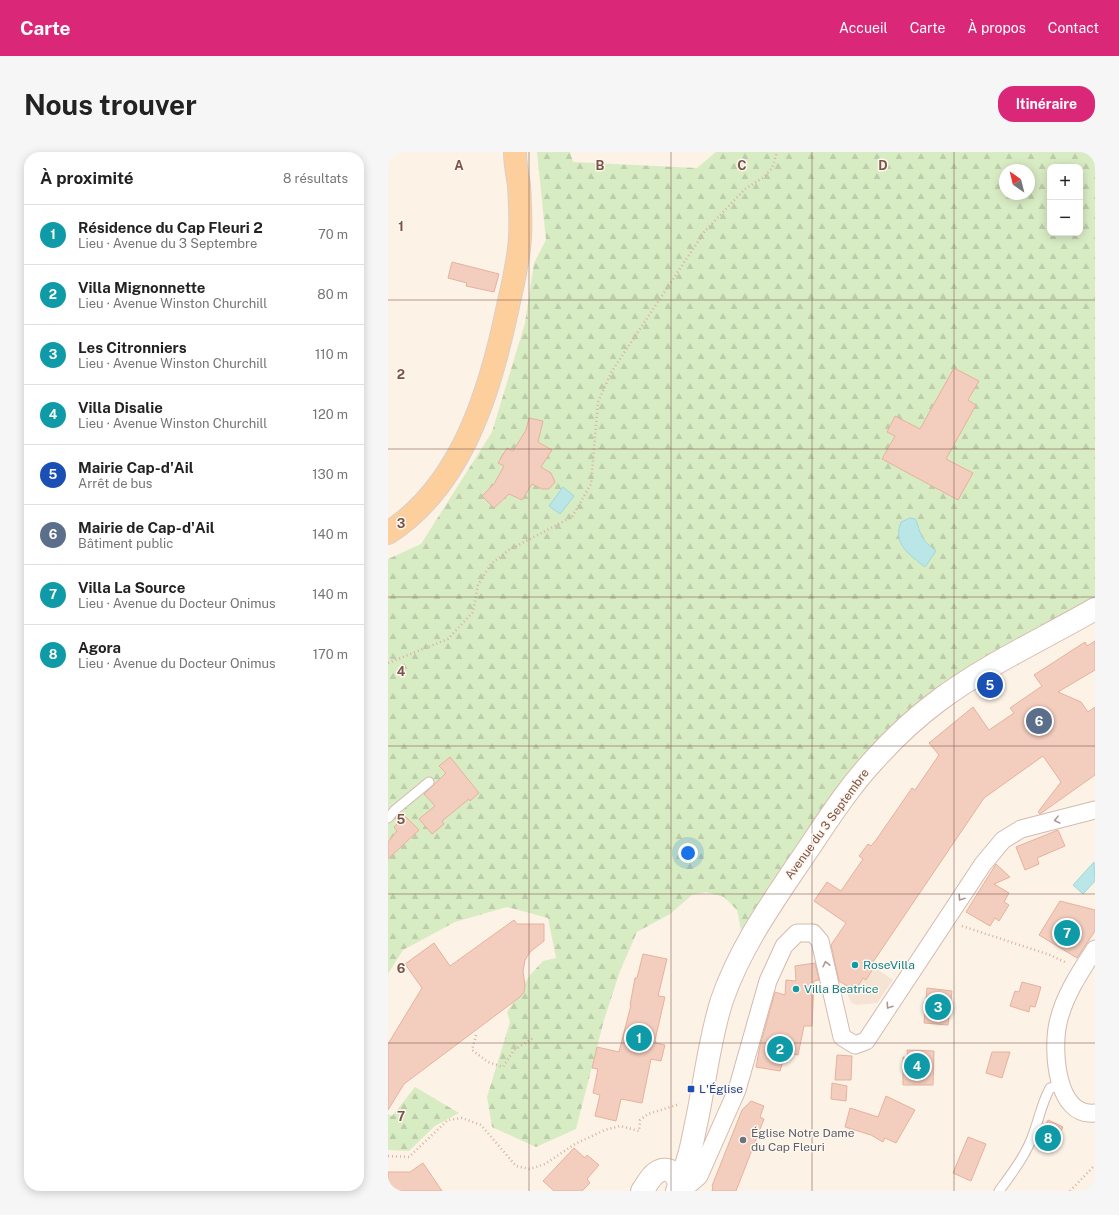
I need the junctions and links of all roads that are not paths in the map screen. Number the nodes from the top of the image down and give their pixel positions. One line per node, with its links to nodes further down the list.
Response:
1 (513, 155): 2 (main road)
2 (388, 533)
3 (1095, 609): 10 (main road, Avenue du 3 Septembre)
4 (429, 782): 6 (lane)
5 (1095, 810): 10 (street, one-way to 10)
6 (388, 818)
7 (1095, 949): 8 (street)
8 (1061, 1086): 9 (street); 11 (lane)
9 (1095, 1113)
10 (664, 1184)
11 (999, 1191)

